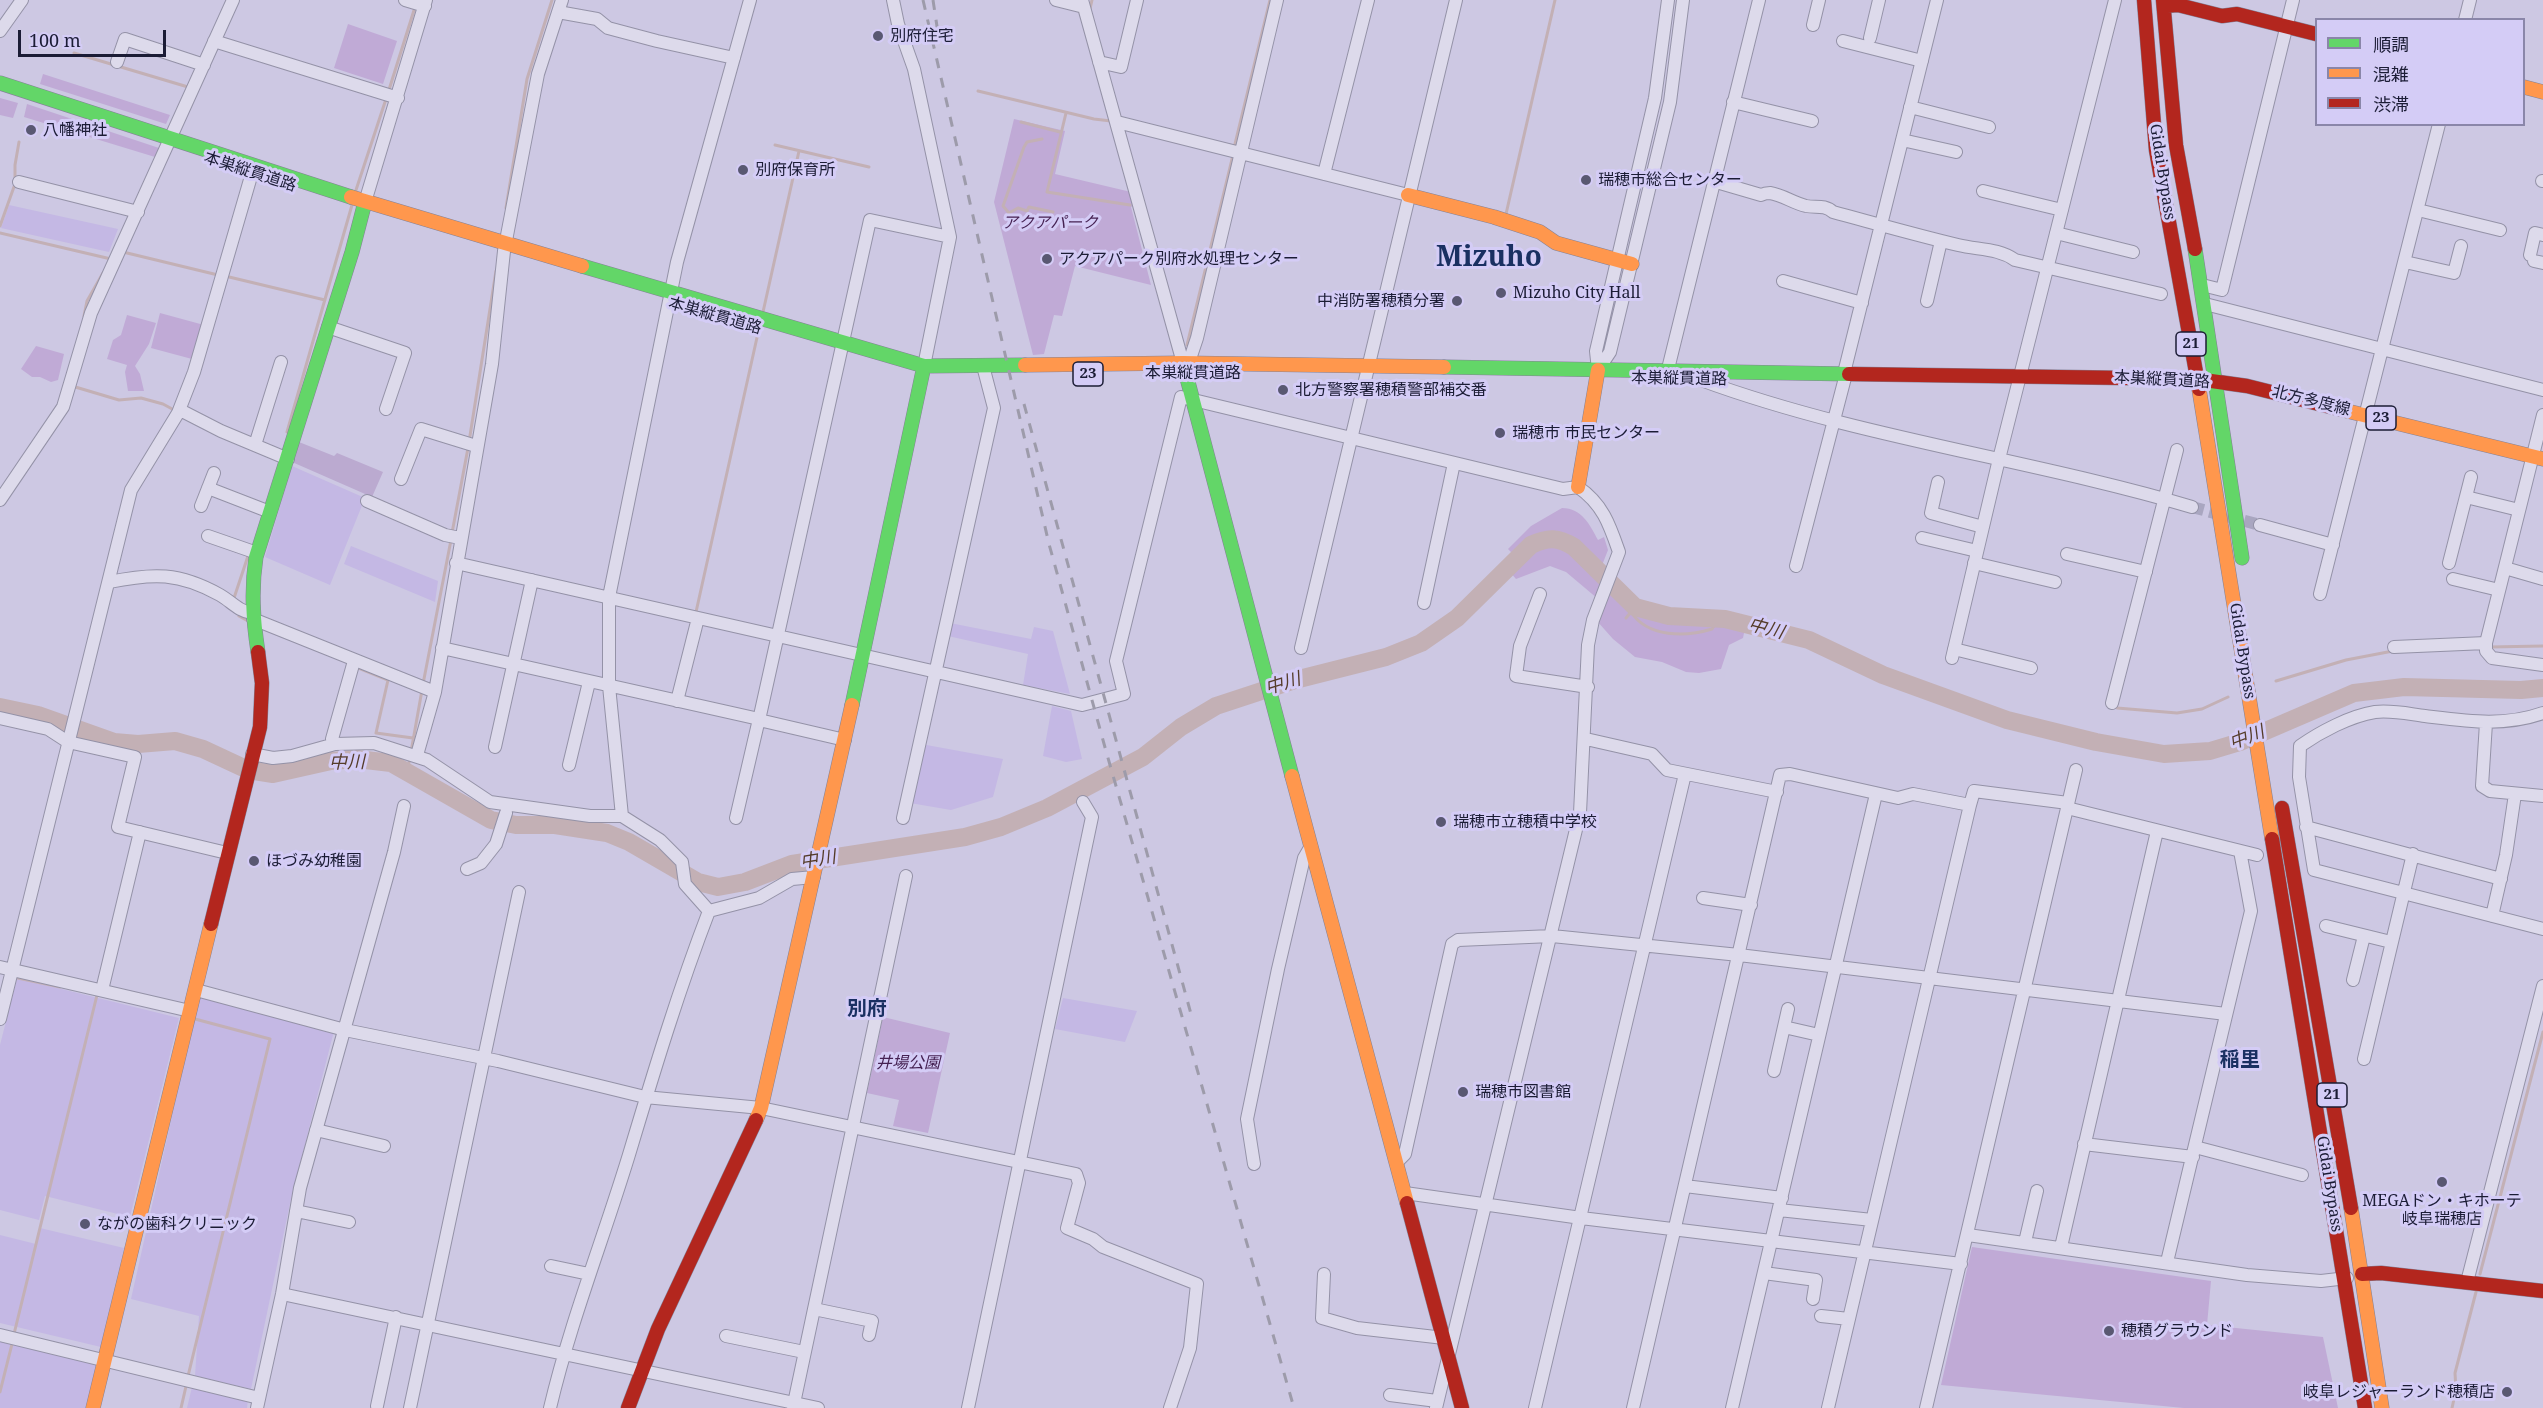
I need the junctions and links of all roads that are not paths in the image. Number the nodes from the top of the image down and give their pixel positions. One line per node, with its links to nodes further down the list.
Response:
1 (22, 0): 30 (street)
2 (233, 0): 33 (street)
3 (405, 0): 21 (street)
4 (750, 0): 35 (street)
5 (893, 0): 69 (street)
6 (1056, 0): 24 (street)
7 (1137, 0): 38 (street)
8 (1277, 0): 54 (street)
9 (1368, 0): 56 (street)
10 (1456, 0): 60 (street)
11 (1668, 0): 74 (street)
12 (1683, 0): 77 (street)
13 (1760, 0): 45 (street)
14 (1819, 0): 28 (street)
15 (1879, 0): 32 (street)
16 (1937, 0): 36 (street)
17 (2115, 0): 62 (street)
18 (2144, 0): 100 (main road, Gidai Bypass / 21)
19 (2294, 0): 29 (street)
20 (2470, 0): 27 (street)
21 (425, 3): 44 (street)
22 (2163, 3): 26 (main road); 80 (main road, Gidai Bypass / 21)
23 (2198, 3): 26 (street)
24 (1083, 4): 38 (street)
25 (560, 6): 35 (street); 72 (street)
26 (2237, 14): 29 (main road)
27 (2466, 18)
28 (1813, 25)
29 (2287, 27): 31 (main road); 80 (street)
30 (0, 31)
31 (2315, 34)
32 (1870, 38)
33 (214, 41): 39 (street); 44 (street)
34 (1843, 41): 36 (street)
35 (734, 58): 82 (street)
36 (1922, 61): 46 (street)
37 (117, 62): 39 (street)
38 (1099, 62): 47 (street)
39 (204, 64): 52 (street)
40 (0, 83): 52 (main road, 本巣縦貫道路 / 23)
41 (2525, 88): 43 (main road)
42 (0, 92): 52 (main road, 本巣縦貫道路 / 23)
43 (2543, 92)
44 (398, 98): 61 (street)
45 (1733, 102): 48 (street); 57 (street)
46 (1910, 107): 50 (street); 51 (street)
47 (1116, 122): 54 (street); 90 (street)
48 (1812, 122)
49 (2439, 126): 63 (street)
50 (1989, 127)
51 (1902, 140): 53 (street); 65 (street)
52 (169, 141): 55 (main road, 本巣縦貫道路 / 23); 64 (street)
53 (1956, 152)
54 (1241, 154): 56 (street); 90 (street)
55 (253, 169): 61 (main road, 本巣縦貫道路 / 23); 104 (street)
56 (1324, 174): 60 (street)
57 (1713, 181): 65 (street); 91 (street)
58 (19, 182): 64 (street)
59 (1983, 190): 62 (street)
60 (1408, 195): 74 (main road); 94 (street)
61 (364, 206): 72 (main road, 本巣縦貫道路 / 23); 86 (main road)
62 (2062, 210): 67 (street)
63 (2418, 210): 66 (street); 76 (street)
64 (138, 212): 124 (street)
65 (1882, 225): 70 (street); 84 (street)
66 (2500, 230)
67 (2056, 233): 73 (street); 78 (street)
68 (2543, 235): 75 (street)
69 (950, 237): 87 (street); 92 (street)
70 (1941, 241): 78 (street); 83 (street)
71 (2462, 246): 76 (street)
72 (506, 247): 82 (main road, 本巣縦貫道路 / 23); 110 (street)
73 (2133, 252)
74 (1618, 260): 77 (main road); 95 (street)
75 (2536, 260)
76 (2405, 262): 88 (street)
77 (1632, 264): 95 (street)
78 (2048, 268): 81 (street); 98 (street)
79 (1783, 281): 84 (street)
80 (2202, 285): 85 (main road, Gidai Bypass / 21)
81 (2161, 294)
82 (669, 298): 87 (main road, 本巣縦貫道路 / 23); 153 (street)
83 (1926, 301)
84 (1862, 303): 96 (street)
85 (2205, 304): 88 (street); 99 (main road, Gidai Bypass / 21)
86 (328, 327): 103 (street); 113 (main road)
87 (841, 348): 92 (main road, 本巣縦貫道路 / 23); 157 (street)
88 (2382, 349): 101 (street); 105 (street)
89 (281, 362): 109 (street)
90 (1186, 366): 93 (main road, 本巣縦貫道路 / 23); 94 (main road, 本巣縦貫道路 / 23); 102 (main road)
91 (1668, 369): 95 (main road, 本巣縦貫道路 / 23); 96 (main road, 本巣縦貫道路 / 23)
92 (924, 370): 93 (main road, 本巣縦貫道路 / 23); 162 (main road)
93 (984, 370): 167 (street)
94 (1366, 370): 95 (main road, 本巣縦貫道路 / 23); 108 (street)
95 (1598, 374): 97 (main road, 本巣縦貫道路 / 23); 120 (main road)
96 (1844, 377): 97 (main road, 本巣縦貫道路 / 23); 98 (main road, 本巣縦貫道路 / 23); 107 (street)
97 (1701, 380): 107 (street)
98 (2019, 381): 100 (main road, 本巣縦貫道路 / 23); 114 (street)
99 (2218, 382): 100 (main road, 本巣縦貫道路 / 23); 105 (main road, 北方多度線 / 23); 144 (main road, Gidai Bypass / 21)
100 (2198, 383): 280 (main road, Gidai Bypass / 21)
101 (2543, 390)
102 (1191, 400): 108 (street); 167 (street); 206 (main road)
103 (386, 409)
104 (180, 410): 109 (street); 148 (street)
105 (2366, 414): 112 (main road, 北方多度線 / 23); 135 (street)
106 (2543, 415): 112 (street)
107 (1833, 420): 114 (street); 141 (street)
108 (1350, 438): 115 (street); 161 (street)
109 (255, 445): 113 (street)
110 (476, 446): 118 (street); 133 (street)
111 (2177, 450): 123 (street)
112 (2538, 457): 128 (street)
113 (288, 459): 129 (main road)
114 (1999, 459): 123 (street); 131 (street)
115 (1454, 463): 120 (street); 154 (street)
116 (214, 473): 121 (street)
117 (2471, 477): 122 (street)
118 (401, 478)
119 (1938, 482): 131 (street)
120 (1578, 487): 170 (street)
121 (208, 488): 126 (street); 129 (street)
122 (2466, 497): 128 (street); 139 (street)
123 (2164, 499): 127 (street); 143 (street)
124 (0, 500)
125 (367, 501): 133 (street)
126 (201, 506)
127 (2192, 507)
128 (2519, 510): 142 (street)
129 (270, 512): 136 (main road)
130 (2260, 525): 135 (street)
131 (1983, 527): 138 (street)
132 (208, 536): 136 (street)
133 (460, 538): 140 (street)
134 (1922, 538): 138 (street)
135 (2333, 545): 152 (street)
136 (257, 553): 155 (main road)
137 (2067, 554): 143 (street)
138 (1976, 557): 149 (street); 166 (street)
139 (2448, 562)
140 (456, 563): 147 (street); 160 (street)
141 (1796, 566)
142 (2505, 568): 146 (street); 150 (street)
143 (2146, 572): 173 (street)
144 (2245, 578)
145 (2453, 579): 150 (street)
146 (2543, 579)
147 (532, 580): 153 (street); 164 (street)
148 (109, 582): 155 (street); 181 (street)
149 (2055, 582)
150 (2499, 590): 158 (street)
151 (1540, 594): 170 (street)
152 (2320, 594)
153 (609, 597): 156 (street); 169 (street)
154 (1424, 603)
155 (252, 616): 163 (street); 183 (main road)
156 (698, 618): 157 (street); 172 (street)
157 (778, 635): 162 (street); 176 (street)
158 (2486, 643): 159 (street); 165 (street)
159 (2394, 647)
160 (442, 648): 164 (street); 171 (street)
161 (1301, 648)
162 (863, 655): 167 (street); 180 (main road)
163 (354, 661): 171 (street); 179 (street)
164 (512, 664): 168 (street); 182 (street)
165 (2543, 665)
166 (2031, 668)
167 (936, 671): 201 (street)
168 (589, 682): 169 (street); 185 (street)
169 (609, 686): 172 (street); 199 (street)
170 (1588, 687): 178 (street)
171 (435, 692): 184 (street)
172 (677, 701): 176 (street)
173 (2112, 703)
174 (2543, 713): 177 (street)
175 (0, 718): 181 (street)
176 (759, 719): 180 (street); 200 (street)
177 (2486, 723): 191 (street); 203 (street)
178 (1586, 739): 187 (street); 223 (street)
179 (332, 740)
180 (845, 740): 212 (main road)
181 (69, 742): 205 (street); 229 (street)
182 (495, 747)
183 (252, 754): 184 (street); 208 (main road)
184 (417, 755): 193 (street)
185 (569, 765)
186 (2076, 770): 197 (street)
187 (1685, 774): 188 (street); 226 (street)
188 (1778, 792): 189 (street); 218 (street)
189 (1876, 794): 195 (street); 228 (street)
190 (2280, 794): 279 (main road, Gidai Bypass / 21)
191 (2515, 794): 192 (street); 214 (street)
192 (2543, 796)
193 (490, 802): 198 (street); 202 (street)
194 (1083, 802): 255 (street)
195 (1970, 805): 197 (street); 230 (street)
196 (404, 806): 242 (street)
197 (2068, 806): 204 (street); 235 (street)
198 (555, 810): 199 (street); 202 (street)
199 (622, 816): 219 (street)
200 (736, 818)
201 (903, 818)
202 (505, 820): 211 (street)
203 (2306, 827): 209 (street); 216 (street)
204 (2157, 831): 207 (street); 236 (street)
205 (140, 832): 208 (street); 233 (street)
206 (1311, 846): 254 (main road); 256 (street)
207 (2240, 851): 210 (street); 239 (street)
208 (227, 853): 234 (main road)
209 (2413, 854): 214 (street); 216 (street)
210 (2257, 855)
211 (466, 869)
212 (815, 874): 219 (street); 248 (main road)
213 (906, 876): 249 (street)
214 (2501, 879): 220 (street)
215 (519, 892): 244 (street)
216 (2403, 894): 220 (street); 225 (street)
217 (1703, 898): 218 (street)
218 (1751, 904): 227 (street)
219 (709, 911): 247 (street)
220 (2492, 916): 222 (street)
221 (2326, 926): 224 (street)
222 (2543, 929)
223 (1552, 936): 226 (street); 254 (street); 261 (street)
224 (2364, 936): 225 (street); 231 (street)
225 (2391, 942): 245 (street)
226 (1645, 945): 227 (street); 264 (street)
227 (1739, 955): 228 (street); 258 (street)
228 (1835, 967): 230 (street); 243 (street)
229 (6, 969): 233 (street); 240 (street)
230 (1929, 978): 235 (street); 265 (street)
231 (2353, 980)
232 (2543, 986): 281 (street)
233 (102, 990): 238 (street)
234 (196, 990): 238 (main road); 242 (street)
235 (2025, 991): 236 (street); 268 (street)
236 (2117, 1001): 239 (street); 251 (street)
237 (1788, 1010): 241 (street)
238 (190, 1011): 297 (main road)
239 (2226, 1014): 253 (street)
240 (0, 1019)
241 (1784, 1027): 243 (street); 246 (street)
242 (345, 1030): 244 (street); 250 (street)
243 (1820, 1035): 262 (street)
244 (484, 1058): 247 (street); 289 (street)
245 (2364, 1059)
246 (1774, 1071)
247 (645, 1097): 248 (street); 277 (street)
248 (760, 1108): 249 (street); 298 (main road)
249 (853, 1127): 255 (street); 285 (street)
250 (316, 1130): 252 (street); 263 (street)
251 (2084, 1144): 253 (street); 271 (street)
252 (384, 1146)
253 (2194, 1152): 257 (street); 273 (street)
254 (1396, 1162): 260 (main road)
255 (1020, 1163): 309 (street); 310 (street)
256 (1254, 1164)
257 (2302, 1175)
258 (1685, 1186): 262 (street); 267 (street)
259 (2037, 1191): 270 (street)
260 (1405, 1193): 261 (street); 293 (main road)
261 (1487, 1203): 264 (street); 296 (street)
262 (1780, 1204): 265 (street); 269 (street)
263 (296, 1211): 266 (street); 283 (street)
264 (1581, 1218): 267 (street); 312 (street)
265 (1872, 1220): 272 (street)
266 (349, 1222)
267 (1675, 1228): 269 (street); 313 (street)
268 (1968, 1235): 270 (street); 274 (street)
269 (1772, 1240): 272 (street); 276 (street)
270 (2025, 1242): 271 (street)
271 (2061, 1247): 273 (street)
272 (1865, 1252): 274 (street); 288 (street)
273 (2167, 1262): 280 (street)
274 (1961, 1264): 316 (street)
275 (550, 1266): 277 (street)
276 (1764, 1273): 284 (street); 314 (street)
277 (589, 1274): 295 (street)
278 (1324, 1274): 293 (street)
279 (2362, 1274): 280 (street); 281 (main road); 318 (main road, Gidai Bypass / 21)
280 (2344, 1279): 317 (main road, Gidai Bypass / 21)
281 (2467, 1282): 282 (main road)
282 (2543, 1291)
283 (282, 1294): 287 (street); 300 (street)
284 (1813, 1299)
285 (814, 1309): 291 (street); 294 (street)
286 (1821, 1316): 288 (street)
287 (396, 1317): 289 (street); 302 (street)
288 (1849, 1319): 315 (street)
289 (427, 1324): 295 (street); 305 (street)
290 (0, 1335): 297 (street)
291 (869, 1335)
292 (726, 1336): 294 (street)
293 (1444, 1338): 296 (main road)
294 (804, 1352): 303 (street)
295 (563, 1354): 298 (street); 306 (street)
296 (1449, 1356): 301 (street); 311 (main road)
297 (105, 1360): 300 (street); 304 (main road)
298 (641, 1370): 303 (street); 307 (main road)
299 (1390, 1395): 301 (street)
300 (258, 1403)
301 (1436, 1404)
302 (377, 1406)
303 (793, 1406): 308 (street)
304 (93, 1408)
305 (410, 1408)
306 (550, 1408)
307 (628, 1408)
308 (818, 1408)
309 (968, 1408)
310 (1170, 1408)
311 (1462, 1408)
312 (1535, 1408)
313 (1633, 1408)
314 (1732, 1408)
315 (1828, 1408)
316 (1926, 1408)
317 (2364, 1408)
318 (2382, 1408)

